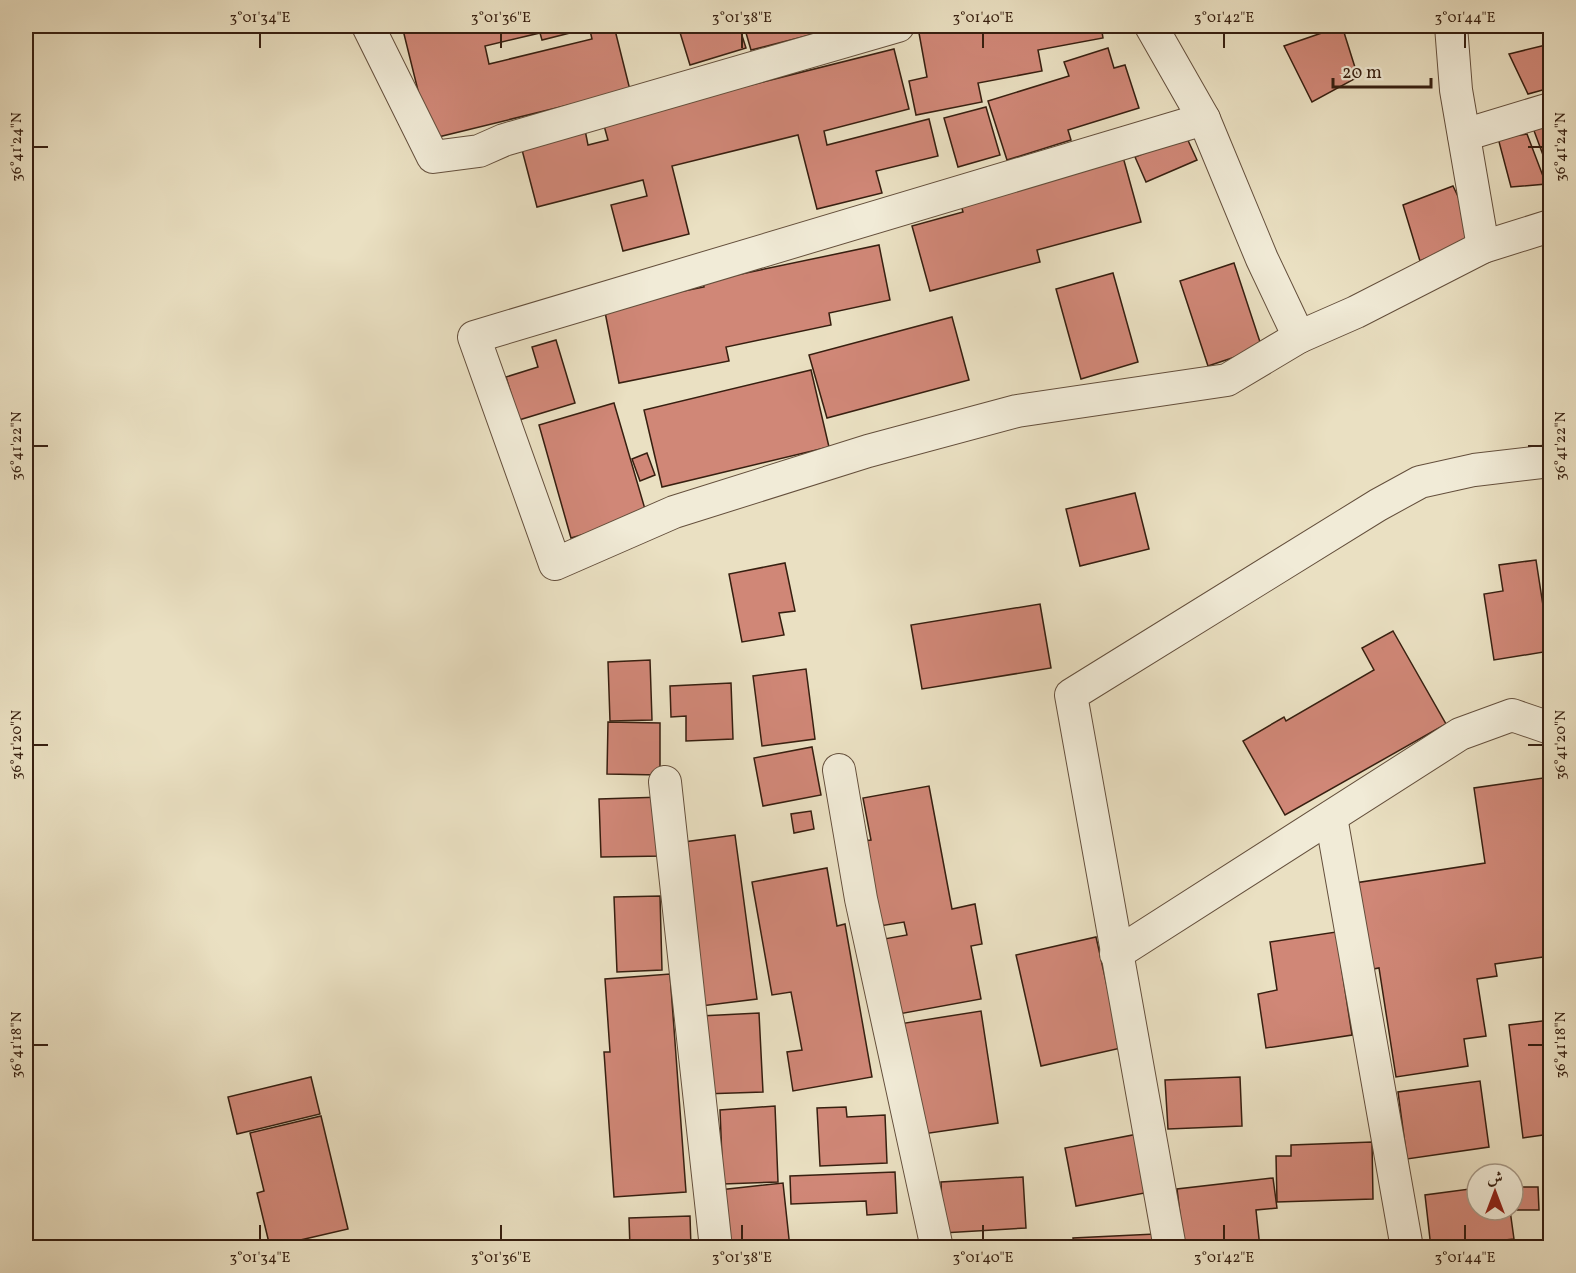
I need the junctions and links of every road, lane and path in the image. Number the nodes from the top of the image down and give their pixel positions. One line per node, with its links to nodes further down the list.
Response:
1 (368, 26): 2 (street)
2 (898, 26)
3 (1151, 26): 6 (street)
4 (1450, 26): 7 (street)
5 (1551, 109): 7 (street)
6 (1204, 119): 10 (street); 10 (street)
7 (1464, 135): 9 (street)
8 (1551, 226): 9 (street)
9 (1482, 247): 10 (street)
10 (1299, 337)
11 (1551, 461): 16 (street)
12 (1551, 728): 15 (street)
13 (839, 770): 18 (street)
14 (665, 782): 17 (street)
15 (1331, 817): 16 (street); 20 (street)
16 (1116, 954): 19 (street)
17 (716, 1248)
18 (937, 1248)
19 (1170, 1248)
20 (1407, 1248)

